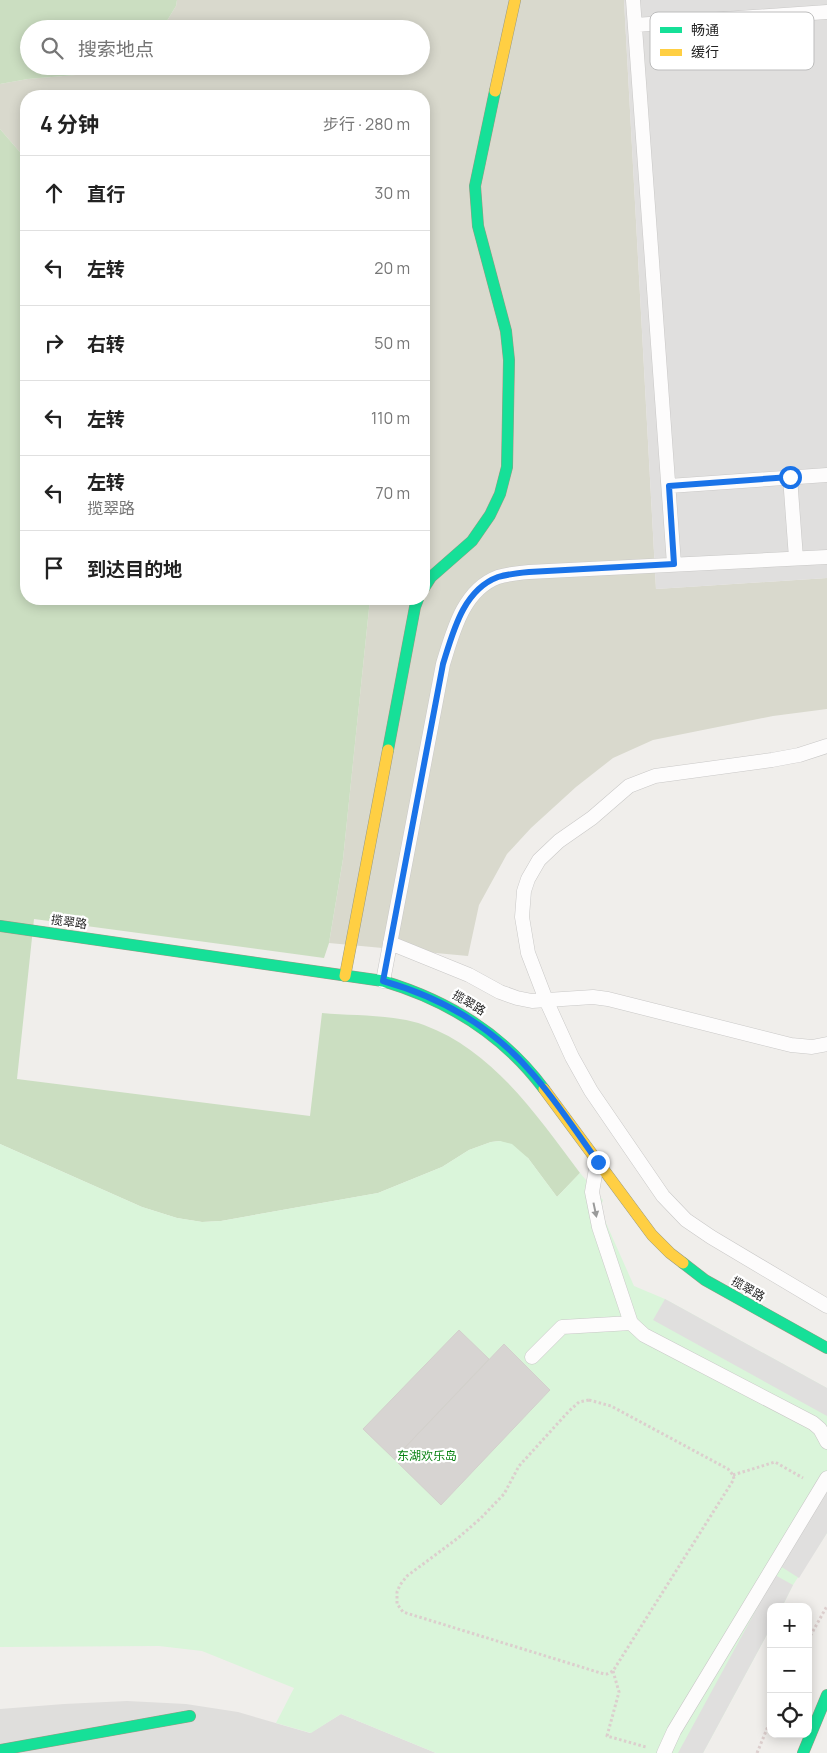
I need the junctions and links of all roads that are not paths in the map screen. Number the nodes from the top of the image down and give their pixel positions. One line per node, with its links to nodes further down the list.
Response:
1 (515, 0): 13 (street)
2 (633, 0): 6 (lane)
3 (827, 12): 4 (lane)
4 (814, 13)
5 (650, 24): 6 (lane)
6 (635, 25): 9 (lane)
7 (827, 475): 8 (lane)
8 (790, 477): 9 (lane); 11 (lane)
9 (669, 486): 12 (lane)
10 (827, 557): 11 (lane)
11 (796, 558): 12 (lane)
12 (674, 564): 17 (lane)
13 (430, 579)
14 (415, 605): 18 (street)
15 (827, 746): 20 (lane)
16 (0, 926): 18 (street, 揽翠路)
17 (390, 943): 19 (lane); 20 (lane)
18 (345, 976): 19 (street, 揽翠路)
19 (383, 981): 22 (street, 揽翠路)
20 (546, 1000): 21 (lane); 23 (lane)
21 (827, 1044)
22 (598, 1162): 24 (lane, one-way to 24); 25 (street, 揽翠路)
23 (827, 1306)
24 (631, 1323): 26 (lane); 27 (lane)
25 (827, 1348)
26 (532, 1357)
27 (827, 1442)
28 (824, 1483): 32 (lane)
29 (827, 1695): 33 (street)
30 (190, 1716): 31 (street)
31 (0, 1750)
32 (664, 1752)
33 (804, 1753)

